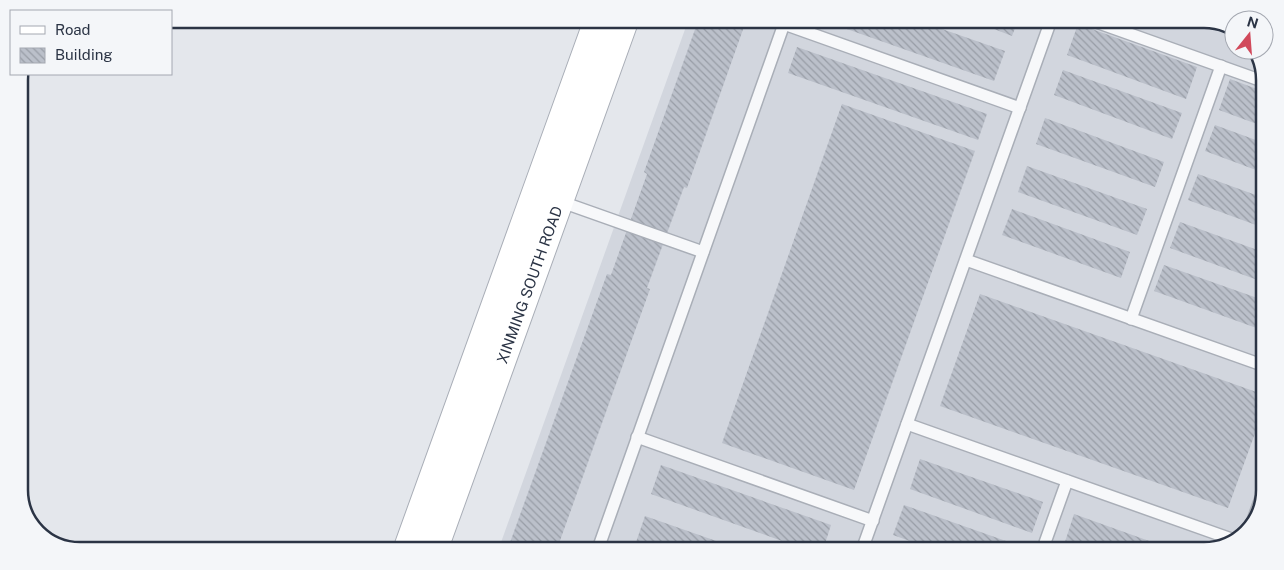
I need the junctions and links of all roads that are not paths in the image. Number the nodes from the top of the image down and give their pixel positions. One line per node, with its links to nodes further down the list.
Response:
1 (595, 28): 20 (main road, XINMING SOUTH ROAD)
2 (621, 28): 10 (main road, XINMING SOUTH ROAD)
3 (783, 28): 11 (lane)
4 (795, 28): 9 (lane)
5 (1048, 28): 9 (lane)
6 (1113, 28): 7 (lane)
7 (1221, 66): 8 (lane); 13 (lane)
8 (1256, 79)
9 (1020, 108): 12 (lane)
10 (559, 201): 11 (lane); 21 (main road, XINMING SOUTH ROAD)
11 (703, 252): 16 (lane)
12 (966, 260): 13 (lane); 15 (lane)
13 (1131, 319): 14 (lane)
14 (1256, 363)
15 (907, 424): 17 (lane); 18 (lane)
16 (637, 437): 18 (lane); 22 (lane)
17 (1067, 481): 19 (lane); 24 (lane)
18 (873, 521): 23 (lane)
19 (1226, 538)
20 (410, 542)
21 (436, 542)
22 (600, 542)
23 (865, 542)
24 (1045, 542)

